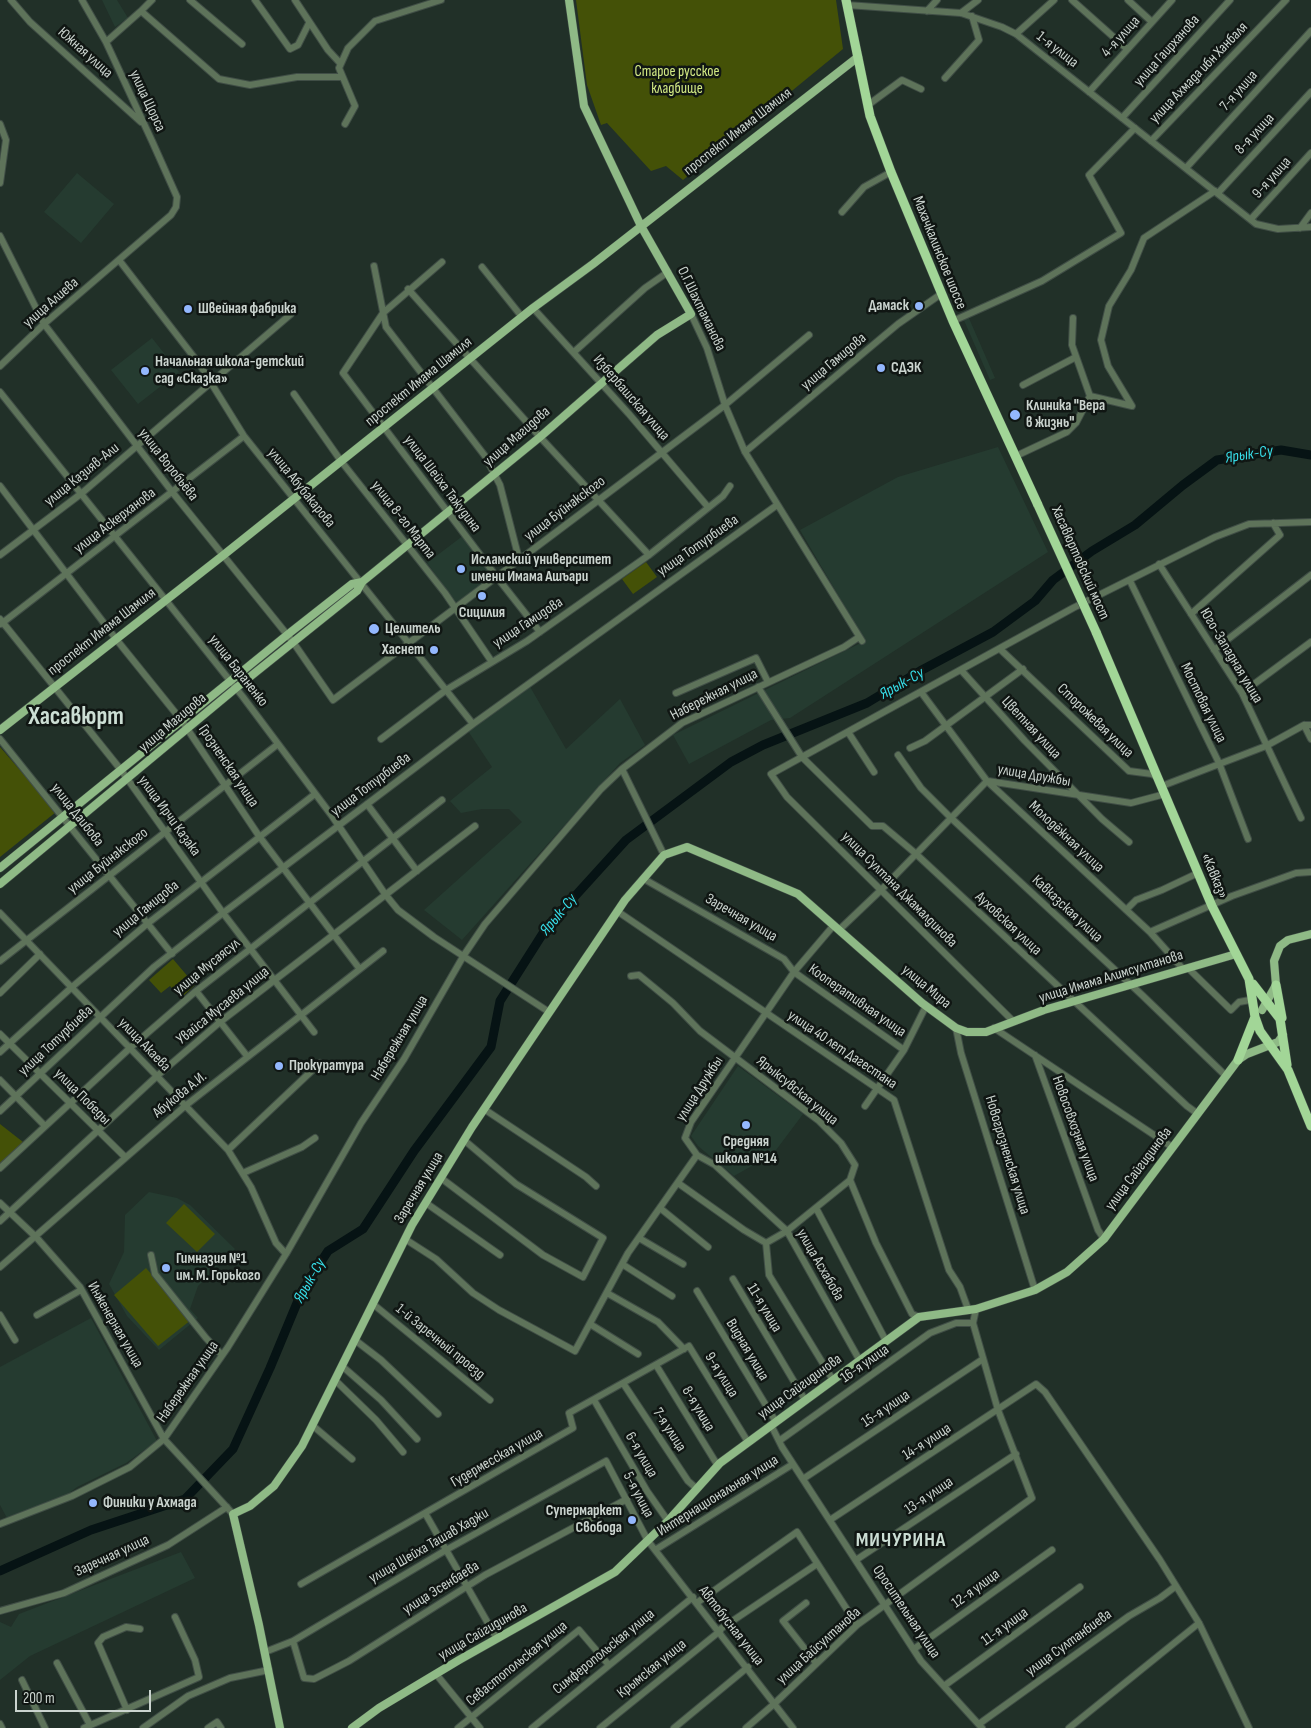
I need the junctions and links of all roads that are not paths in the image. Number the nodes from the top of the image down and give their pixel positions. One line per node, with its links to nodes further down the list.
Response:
1 (11, 0): 39 (street, Южная улица)
2 (82, 0): 26 (street, улица Щорса)
3 (152, 0): 18 (street)
4 (190, 0): 27 (street)
5 (255, 0): 22 (street)
6 (295, 0): 22 (street)
7 (441, 0): 30 (street)
8 (569, 0): 52 (main road, О.Г.Шахтаманова)
9 (937, 0): 19 (street)
10 (978, 0): 20 (street)
11 (1054, 0): 25 (street)
12 (1072, 0): 28 (street)
13 (1128, 0): 23 (street)
14 (1172, 0): 23 (street, 4-я улица)
15 (1230, 0): 37 (street, улица Гаирханова)
16 (1286, 0): 42 (street, улица Ахмада ибн Ханбаля)
17 (847, 2): 19 (street, 1-я улица); 29 (highway, Махачкалинское шоссе)
18 (141, 11): 26 (street); 31 (street)
19 (927, 11): 20 (street, 1-я улица)
20 (961, 13): 21 (street, 1-я улица)
21 (972, 16): 25 (street, 1-я улица); 32 (street)
22 (309, 22): 30 (street)
23 (1152, 22): 28 (street, 4-я улица)
24 (1311, 31): 44 (street, 7-я улица)
25 (1016, 34): 34 (street, 1-я улица)
26 (106, 42): 39 (street, улица Щорса)
27 (242, 44)
28 (1127, 50): 34 (street, 4-я улица)
29 (858, 57): 36 (highway, Махачкалинское шоссе); 52 (main road, проспект Имама Шамиля)
30 (340, 63): 31 (street)
31 (341, 77): 40 (street)
32 (945, 78)
33 (921, 89): 36 (street)
34 (1089, 92): 37 (street, 1-я улица)
35 (1311, 92): 47 (street, 8-я улица)
36 (868, 106): 45 (highway, Махачкалинское шоссе)
37 (1122, 118): 41 (street, 1-я улица)
38 (0, 124): 46 (street)
39 (144, 124): 50 (street, улица Щорса)
40 (345, 124)
41 (1135, 128): 42 (street, 1-я улица); 69 (street)
42 (1152, 141): 44 (street, 1-я улица)
43 (1311, 153): 51 (street, 9-я улица)
44 (1186, 168): 47 (street, 1-я улица)
45 (891, 172): 48 (street); 62 (highway, Махачкалинское шоссе)
46 (0, 183)
47 (1217, 192): 51 (street, 1-я улица); 82 (street, 8-я улица)
48 (842, 212)
49 (1311, 213): 54 (street)
50 (171, 215): 56 (street, улица Алиева)
51 (1251, 219): 54 (street, 1-я улица)
52 (641, 226): 60 (main road, О.Г.Шахтаманова); 63 (main road, проспект Имама Шамиля)
53 (1311, 227): 54 (street, 1-я улица)
54 (1300, 228)
55 (0, 236): 70 (street, улица Воробьёва)
56 (120, 260): 70 (street, улица Алиева); 77 (street, улица Абубакарова)
57 (442, 262): 61 (street)
58 (374, 266): 64 (street)
59 (482, 267): 67 (street)
60 (668, 272): 66 (main road, О.Г.Шахтаманова); 72 (street)
61 (408, 289): 64 (street); 74 (street)
62 (941, 294): 69 (highway, Махачкалинское шоссе); 89 (street, улица Гамидова)
63 (533, 308): 67 (main road, проспект Имама Шамиля); 72 (street, Избербашская улица)
64 (383, 313): 79 (street); 84 (street, улица Шейха Тажудина)
65 (291, 314): 77 (street, улица Казияв-Али)
66 (690, 314): 76 (main road, улица Магидова); 83 (street, О.Г.Шахтаманова)
67 (522, 317): 74 (main road, проспект Имама Шамиля)
68 (1073, 318): 73 (street)
69 (953, 321): 90 (highway, Махачкалинское шоссе)
70 (44, 324): 75 (street, улица Алиева); 87 (street, улица Воробьёва)
71 (809, 335): 83 (street, улица Буйнакского)
72 (574, 352): 76 (street, Избербашская улица)
73 (1076, 357): 78 (street); 82 (street)
74 (470, 358): 79 (main road, проспект Имама Шамиля); 86 (street)
75 (0, 366)
76 (601, 383): 86 (main road, улица Магидова); 88 (street, Избербашская улица)
77 (210, 384): 85 (street, улица Абубакарова); 87 (street, улица Казияв-Али)
78 (1023, 385)
79 (432, 390): 84 (main road, проспект Имама Шамиля); 92 (street)
80 (0, 392): 95 (street, улица Бараненко)
81 (294, 394): 91 (street, улица 8-го Марта)
82 (1090, 396): 90 (street)
83 (725, 405): 88 (street, улица Буйнакского); 89 (street, О.Г.Шахтаманова)
84 (384, 428): 91 (main road, проспект Имама Шамиля); 102 (street, улица Шейха Тажудина)
85 (244, 436): 96 (street, улица Аскерханова); 97 (street, улица Абубакарова)
86 (540, 437): 92 (main road, улица Магидова); 98 (street)
87 (137, 446): 95 (street, улица Казияв-Али); 96 (street, улица Воробьёва)
88 (661, 451): 98 (street, улица Буйнакского); 101 (street, Избербашская улица)
89 (745, 452): 99 (street, О.Г.Шахтаманова)
90 (1016, 456): 100 (highway, Махачкалинское шоссе)
91 (341, 461): 97 (main road, проспект Имама Шамиля); 107 (street, улица 8-го Марта)
92 (494, 475): 102 (main road, улица Магидова); 111 (street)
93 (0, 486): 105 (street, Грозненская улица)
94 (730, 486): 101 (street, улица Гамидова)
95 (82, 492): 105 (street, улица Казияв-Али); 106 (street, улица Бараненко)
96 (173, 493): 106 (street, улица Аскерханова); 109 (street, улица Воробьёва)
97 (294, 499): 109 (main road, проспект Имама Шамиля); 117 (street, улица Абубакарова)
98 (598, 499): 110 (street); 111 (street, улица Буйнакского)
99 (778, 505): 126 (street, О.Г.Шахтаманова); 146 (street, улица Тотурбиева)
100 (1038, 505): 123 (highway, Хасавюртовский мост, bridge)
101 (708, 507): 110 (street, улица Гамидова)
102 (448, 513): 107 (main road, улица Магидова); 115 (street, улица Шейха Тажудина)
103 (1311, 522): 104 (street)
104 (1273, 523): 112 (street); 120 (street)
105 (33, 530): 108 (street, улица Казияв-Али); 113 (street, Грозненская улица)
106 (116, 536): 113 (street, улица Аскерханова); 118 (street, улица Бараненко)
107 (408, 545): 117 (main road, улица Магидова); 119 (street, улица 8-го Марта)
108 (0, 554)
109 (224, 555): 118 (main road, проспект Имама Шамиля); 124 (street, улица Воробьёва)
110 (649, 555): 122 (street, улица Гамидова)
111 (519, 559): 115 (street, улица Буйнакского)
112 (1159, 564): 116 (street); 120 (street, Юго-Западная улица)
113 (66, 574): 121 (street, улица Аскерханова); 125 (street, Грозненская улица)
114 (1311, 575): 131 (street)
115 (496, 576): 119 (street, улица Буйнакского); 122 (street, улица Шейха Тажудина)
116 (1130, 581): 130 (street); 160 (street, Мостовая улица)
117 (362, 582): 124 (main road, улица Магидова); 127 (main road, улица Магидова); 128 (street, улица Абубакарова)
118 (166, 599): 125 (main road, проспект Имама Шамиля); 136 (street, улица Бараненко)
119 (454, 608): 128 (street, улица Буйнакского); 132 (street, улица 8-го Марта)
120 (1191, 614): 131 (street, Юго-Западная улица)
121 (1, 622): 137 (street, улица Ирчи Казака)
122 (540, 632): 132 (street, улица Гамидова)
123 (1096, 632): 167 (highway, «Кавказ»)
124 (287, 635): 127 (street, улица Воробьёва); 136 (main road, улица Магидова)
125 (116, 639): 137 (main road, проспект Имама Шамиля); 145 (street, Грозненская улица)
126 (861, 639): 135 (street, Набережная улица)
127 (293, 642): 136 (main road, улица Магидова); 144 (street, улица Воробьёва)
128 (409, 642): 139 (street, улица Абубакарова); 144 (street, улица Буйнакского)
129 (1311, 642): 142 (street)
130 (1000, 649): 133 (street, Сторожевая улица); 134 (street)
131 (1214, 650): 142 (street, Юго-Западная улица)
132 (492, 662): 139 (street, улица Гамидова)
133 (1022, 669): 143 (street); 167 (street, Сторожевая улица)
134 (962, 670): 140 (street); 143 (street, Цветная улица)
135 (768, 682): 138 (street, Набережная улица); 141 (street)
136 (233, 684): 145 (main road, улица Магидова); 149 (main road, улица Магидова); 155 (street, улица Бараненко)
137 (54, 687): 150 (main road, проспект Имама Шамиля); 162 (street, улица Ирчи Казака)
138 (758, 687): 159 (street, Ауховская улица); 161 (street, Набережная улица)
139 (446, 690): 146 (street, улица Абубакарова); 154 (street, улица Гамидова)
140 (921, 692): 147 (street, Молодёжная улица); 151 (street)
141 (676, 693)
142 (1242, 693): 156 (street, Юго-Западная улица)
143 (984, 696): 147 (street); 169 (street, Цветная улица)
144 (333, 700)
145 (182, 721): 149 (street, Грозненская улица); 162 (main road, улица Магидова)
146 (472, 724): 171 (street, улица Тотурбиева)
147 (946, 725): 157 (street); 165 (street, Молодёжная улица)
148 (1307, 725): 152 (street); 156 (street, улица Дружбы)
149 (187, 728): 164 (main road, улица Магидова); 166 (street, Грозненская улица)
150 (0, 730)
151 (848, 732): 159 (street); 163 (street)
152 (1311, 738)
153 (0, 739): 172 (street, улица Даибова)
154 (381, 739)
155 (278, 744): 166 (street, улица Буйнакского); 168 (street, улица Бараненко)
156 (1266, 746): 160 (street, улица Дружбы); 174 (street, Юго-Западная улица)
157 (910, 748)
158 (898, 755): 173 (street, Кавказская улица)
159 (802, 756): 183 (street, Ауховская улица); 195 (street, улица Султана Джамалдинова)
160 (1219, 763): 167 (street, улица Дружбы); 181 (street, Мостовая улица)
161 (622, 769): 184 (street); 214 (street, Набережная улица)
162 (121, 770): 164 (street, улица Ирчи Казака); 172 (main road, улица Магидова)
163 (874, 772)
164 (127, 779): 175 (main road, улица Магидова); 178 (street, улица Ирчи Казака)
165 (987, 781): 169 (street, улица Дружбы); 173 (street, улица Дружбы); 200 (street, Молодёжная улица)
166 (225, 786): 178 (street, улица Буйнакского); 179 (street, Грозненская улица)
167 (1162, 786): 169 (street, улица Дружбы); 190 (highway, «Кавказ»)
168 (315, 794): 176 (street, улица Бараненко); 179 (street, улица Гамидова)
169 (1080, 796): 182 (street, Цветная улица)
170 (442, 800): 180 (street, улица Мусаясул)
171 (367, 804): 176 (street, улица Тотурбиева); 180 (street)
172 (63, 817): 175 (street, улица Даибова); 186 (main road, улица Магидова)
173 (950, 817): 183 (street, улица Дружбы); 222 (street, Кавказская улица)
174 (1300, 818)
175 (70, 825): 191 (street, улица Даибова); 194 (main road, улица Магидова)
176 (339, 826): 185 (street, улица Бараненко); 187 (street, улица Тотурбиева)
177 (475, 826): 188 (street, Увайса Мусаева улица)
178 (165, 832): 191 (street, улица Буйнакского); 193 (street, улица Ирчи Казака)
179 (259, 836): 187 (street, Грозненская улица); 193 (street, улица Гамидова)
180 (394, 837): 185 (street, улица Мусаясул); 188 (street)
181 (1248, 839)
182 (1129, 842)
183 (914, 853): 195 (street, улица Дружбы); 228 (street, Ауховская улица)
184 (664, 855): 192 (main road, Заречная улица); 204 (main road, улица Мира)
185 (363, 862): 196 (street, улица Бараненко); 197 (street, улица Мусаясул)
186 (0, 868)
187 (283, 868): 197 (street, Грозненская улица); 202 (street, улица Тотурбиева)
188 (417, 871): 196 (street, Увайса Мусаева улица)
189 (1311, 872): 198 (street)
190 (1198, 874): 198 (highway, «Кавказ»); 200 (street)
191 (109, 876): 203 (street, улица Даибова); 208 (street, улица Буйнакского)
192 (644, 879): 199 (main road, Заречная улица); 218 (street, Заречная улица)
193 (200, 881): 202 (street, улица Ирчи Казака); 203 (street, улица Гамидова)
194 (0, 884)
195 (881, 890): 204 (street, улица Дружбы); 236 (street, улица Султана Джамалдинова)
196 (385, 894): 206 (street, Увайса Мусаева улица); 214 (street, улица Бараненко)
197 (310, 902): 206 (street, Грозненская улица); 209 (street, улица Мусаясул)
198 (1212, 906): 205 (street); 213 (highway, «Кавказ»)
199 (617, 910): 231 (main road, Заречная улица); 233 (street, улица 40 лет Дагестана)
200 (1126, 910): 205 (street, Молодёжная улица)
201 (0, 913): 208 (street, улица Акаева)
202 (224, 913): 209 (street, улица Ирчи Казака); 212 (street, улица Тотурбиева)
203 (147, 924): 212 (street, улица Даибова); 224 (street, улица Гамидова)
204 (836, 927): 218 (street, улица Дружбы); 229 (main road, улица Мира)
205 (1150, 932): 217 (street, Молодёжная улица)
206 (333, 934): 216 (street, Грозненская улица); 221 (street, Увайса Мусаева улица)
207 (1311, 934): 223 (main road)
208 (27, 940): 211 (street, улица Акаева); 215 (street, улица Буйнакского)
209 (250, 948): 221 (street, улица Ирчи Казака); 225 (street, улица Мусаясул)
210 (383, 951): 216 (street, Абукова А.И.)
211 (40, 954): 224 (street, улица Акаева); 226 (street)
212 (172, 954): 234 (street, улица Тотурбиева)
213 (1236, 954): 217 (main road, улица Имама Алимсултанова); 220 (highway, «Кавказ»)
214 (464, 955): 231 (street, улица Бараненко); 294 (street, Набережная улица)
215 (0, 961)
216 (359, 968): 232 (street, Абукова А.И.)
217 (1186, 968): 222 (main road, улица Имама Алимсултанова); 227 (street, Молодёжная улица)
218 (794, 972): 233 (street, улица Дружбы); 246 (street, Кооперативная улица)
219 (631, 976): 250 (street, Ярыксувская улица)
220 (1249, 979): 230 (highway); 235 (highway, «Кавказ»)
221 (275, 980): 232 (street, улица Ирчи Казака); 237 (street, Увайса Мусаева улица)
222 (1131, 985): 228 (main road, улица Имама Алимсултанова); 256 (street, Кавказская улица)
223 (1276, 985): 230 (main road); 241 (highway)
224 (72, 987): 234 (street, улица Акаева); 243 (street, улица Гамидова)
225 (196, 991): 237 (street); 245 (street, улица Мусаясул)
226 (0, 993)
227 (1250, 1000)
228 (1073, 1002): 236 (main road, улица Имама Алимсултанова); 265 (street, Ауховская улица)
229 (926, 1006): 238 (main road, улица Мира); 246 (street)
230 (1268, 1008): 235 (main road); 241 (highway)
231 (549, 1012): 263 (main road, Заречная улица)
232 (300, 1014): 240 (street, улица Ирчи Казака); 249 (street, Абукова А.И.)
233 (766, 1014): 250 (street, улица Дружбы); 258 (street, улица 40 лет Дагестана)
234 (100, 1016): 245 (street, улица Акаева); 254 (street, улица Тотурбиева)
235 (1255, 1017): 244 (highway, «Кавказ»); 251 (highway)
236 (1013, 1021): 239 (main road, улица Имама Алимсултанова)
237 (220, 1022): 249 (street); 255 (street, Увайса Мусаева улица)
238 (956, 1028): 239 (main road, улица Мира); 302 (street, Новогрозненская улица)
239 (994, 1028): 248 (street)
240 (314, 1032)
241 (1283, 1032): 244 (main road); 253 (highway)
242 (0, 1034): 243 (street, улица Победы)
243 (10, 1043): 247 (street, улица Гамидова); 254 (street, улица Победы)
244 (1270, 1045): 251 (main road); 253 (highway, «Кавказ»)
245 (130, 1048): 255 (street, улица Акаева); 260 (street, улица Мусаясул)
246 (904, 1050): 258 (street)
247 (0, 1052)
248 (1035, 1055): 271 (street); 291 (street, Новосовхозная улица)
249 (247, 1056): 261 (street, Абукова А.И.)
250 (736, 1058): 273 (street, улица Дружбы); 278 (street, Ярыксувская улица)
251 (1238, 1060): 256 (main road, улица Сайгидинова)
252 (320, 1063): 272 (street)
253 (1288, 1070): 267 (highway, «Кавказ»)
254 (41, 1072): 259 (street, улица Тотурбиева); 260 (street, улица Победы)
255 (157, 1076): 261 (street, улица Акаева); 268 (street, Увайса Мусаева улица)
256 (1226, 1076): 265 (main road, улица Сайгидинова)
257 (0, 1080): 259 (street)
258 (876, 1087): 262 (street); 307 (street, улица 40 лет Дагестана)
259 (16, 1096): 264 (street, улица Тотурбиева); 266 (street)
260 (70, 1102): 266 (street, улица Мусаясул); 268 (street, улица Победы)
261 (185, 1106): 272 (street, улица Акаева); 274 (street, Абукова А.И.)
262 (865, 1106)
263 (484, 1110): 270 (main road, Заречная улица); 280 (street)
264 (0, 1111)
265 (1198, 1114): 271 (main road, улица Сайгидинова)
266 (45, 1126): 275 (street, улица Мусаясул)
267 (1311, 1126)
268 (98, 1131): 274 (street, улица Победы); 285 (street, Увайса Мусаева улица)
269 (314, 1138): 276 (street)
270 (464, 1140): 277 (main road, Заречная улица); 277 (street)
271 (1172, 1147): 291 (main road, улица Сайгидинова)
272 (228, 1150): 276 (street, улица Акаева)
273 (697, 1155): 279 (street); 287 (street, улица Асхабова)
274 (125, 1157): 288 (street, Абукова А.И.)
275 (0, 1168)
276 (243, 1173): 294 (street, улица Акаева)
277 (441, 1178): 282 (main road, Заречная улица)
278 (850, 1180): 284 (street); 310 (street, Ярыксувская улица)
279 (678, 1183): 283 (street); 292 (street)
280 (596, 1186)
281 (0, 1203): 285 (street, Инженерная улица)
282 (426, 1203): 290 (main road, Заречная улица); 296 (street)
283 (660, 1208): 289 (street); 293 (street)
284 (816, 1208): 287 (street); 315 (street)
285 (10, 1212): 286 (street, Увайса Мусаева улица); 288 (street, Инженерная улица)
286 (0, 1221)
287 (787, 1231): 292 (street); 320 (street, улица Асхабова)
288 (36, 1237): 299 (street, Абукова А.И.); 301 (street, Инженерная улица)
289 (639, 1238): 297 (street); 298 (street)
290 (405, 1239): 306 (main road, Заречная улица); 312 (street)
291 (1104, 1239): 302 (main road, улица Сайгидинова)
292 (766, 1243): 324 (street)
293 (708, 1247)
294 (286, 1254): 318 (street, Набережная улица)
295 (151, 1255): 318 (street)
296 (500, 1255)
297 (622, 1264): 304 (street); 305 (street)
298 (683, 1264)
299 (0, 1267)
300 (733, 1279): 328 (street, 11-я улица)
301 (82, 1290): 309 (street); 333 (street, Инженерная улица)
302 (1035, 1290): 307 (main road, улица Сайгидинова)
303 (697, 1291): 331 (street, Видная улица)
304 (607, 1293): 312 (street); 316 (street, 9-я улица)
305 (672, 1296)
306 (372, 1304): 314 (main road, Заречная улица); 326 (street, 1-й Заречный проезд)
307 (972, 1309): 310 (main road, улица Сайгидинова); 311 (street)
308 (0, 1315): 313 (street)
309 (37, 1315)
310 (919, 1317): 315 (main road, улица Сайгидинова)
311 (973, 1323): 319 (street); 335 (street, 16-я улица)
312 (590, 1324): 317 (street)
313 (15, 1340)
314 (355, 1340): 322 (main road, Заречная улица); 330 (street)
315 (886, 1341): 320 (main road, улица Сайгидинова)
316 (686, 1348): 321 (street, Гудермесская улица); 336 (street, 9-я улица)
317 (638, 1354)
318 (222, 1355): 333 (street, Набережная улица)
319 (983, 1359): 329 (street); 343 (street, 15-я улица)
320 (860, 1361): 324 (main road, улица Сайгидинова)
321 (656, 1365): 325 (street, Гудермесская улица); 342 (street, 8-я улица)
322 (342, 1366): 323 (main road, Заречная улица); 334 (street)
323 (335, 1380): 332 (main road, Заречная улица); 337 (street)
324 (833, 1380): 328 (main road, улица Сайгидинова)
325 (623, 1383): 327 (street, Гудермесская улица); 344 (street, 7-я улица)
326 (490, 1400)
327 (594, 1400): 347 (street, Гудермесская улица); 350 (street, 6-я улица)
328 (805, 1400): 331 (main road, улица Сайгидинова)
329 (998, 1410): 338 (street); 349 (street, 14-я улица); 359 (street, 14-я улица)
330 (438, 1414)
331 (773, 1424): 335 (street, Оросительная улица); 336 (main road, улица Сайгидинова)
332 (312, 1425): 339 (street); 348 (main road, Заречная улица)
333 (164, 1439): 346 (street, Инженерная улица); 351 (street, Набережная улица)
334 (417, 1439)
335 (779, 1441): 341 (street, Оросительная улица)
336 (748, 1442): 342 (main road, улица Сайгидинова)
337 (403, 1452)
338 (1016, 1454): 356 (street, 13-я улица); 364 (street, улица Байсултанова)
339 (352, 1459)
340 (606, 1461): 345 (street, 5-я улица); 353 (street, улица Шейха Ташав Хаджи)
341 (793, 1464): 343 (street, Оросительная улица); 354 (street, Интернациональная улица)
342 (718, 1466): 344 (main road, улица Сайгидинова)
343 (803, 1479): 349 (street, Оросительная улица)
344 (696, 1488): 350 (main road, улица Сайгидинова)
345 (627, 1499): 352 (street, 5-я улица); 360 (street, улица Эсенбаева)
346 (228, 1507): 348 (street, Инженерная улица); 365 (street, Заречная улица)
347 (425, 1513): 353 (street); 358 (street, Гудермесская улица)
348 (233, 1514): 374 (main road)
349 (830, 1520): 356 (street, Оросительная улица)
350 (668, 1521): 352 (main road, улица Сайгидинова)
351 (0, 1524)
352 (648, 1541): 354 (street, Автобусная улица); 371 (main road, улица Сайгидинова)
353 (446, 1550): 360 (street); 372 (street, улица Шейха Ташав Хаджи)
354 (655, 1550): 362 (street, Автобусная улица)
355 (1052, 1550): 373 (street, 12-я улица)
356 (856, 1560): 364 (street, Оросительная улица)
357 (818, 1564): 362 (street, Симферопольская улица); 368 (street); 370 (street, Крымская улица)
358 (301, 1584)
359 (1176, 1586): 367 (street); 388 (street, улица Султанбиева)
360 (466, 1587): 371 (street); 372 (street, улица Эсенбаева)
361 (1080, 1587): 382 (street, 11-я улица)
362 (695, 1599): 370 (street, Автобусная улица); 377 (street, Симферопольская улица)
363 (806, 1602): 376 (street)
364 (886, 1605): 368 (street, улица Байсултанова); 373 (street, Оросительная улица)
365 (0, 1611)
366 (175, 1617): 384 (street)
367 (1199, 1623): 403 (street); 404 (street)
368 (857, 1625): 376 (street, улица Байсултанова)
369 (140, 1629): 384 (street)
370 (720, 1630): 378 (street, Автобусная улица); 400 (street, Крымская улица)
371 (496, 1639): 380 (main road, улица Сайгидинова)
372 (292, 1641): 374 (street, улица Шейха Ташав Хаджи)
373 (914, 1649): 382 (street, Оросительная улица)
374 (265, 1652): 379 (main road)
375 (57, 1663): 389 (street)
376 (816, 1663): 383 (street, улица Байсултанова)
377 (608, 1664): 385 (street, Севастопольская улица); 399 (street, Симферопольская улица)
378 (748, 1667): 383 (street, Автобусная улица); 401 (street)
379 (269, 1670): 392 (street); 395 (main road)
380 (436, 1674): 385 (street); 396 (main road, улица Сайгидинова)
381 (22, 1680): 391 (street)
382 (944, 1686): 388 (street, Оросительная улица)
383 (774, 1704): 387 (street, Автобусная улица); 402 (street, улица Байсултанова)
384 (127, 1710): 389 (street)
385 (471, 1717): 397 (street, Севастопольская улица); 398 (street)
386 (0, 1724): 390 (street)
387 (789, 1726)
388 (980, 1726)
389 (87, 1727)
390 (2, 1728)
391 (45, 1728)
392 (144, 1728)
393 (208, 1728): 394 (street)
394 (222, 1728)
395 (280, 1728)
396 (352, 1728)
397 (458, 1728)
398 (480, 1728)
399 (532, 1728)
400 (600, 1728)
401 (674, 1728)
402 (746, 1728)
403 (1069, 1728)
404 (1249, 1728)

